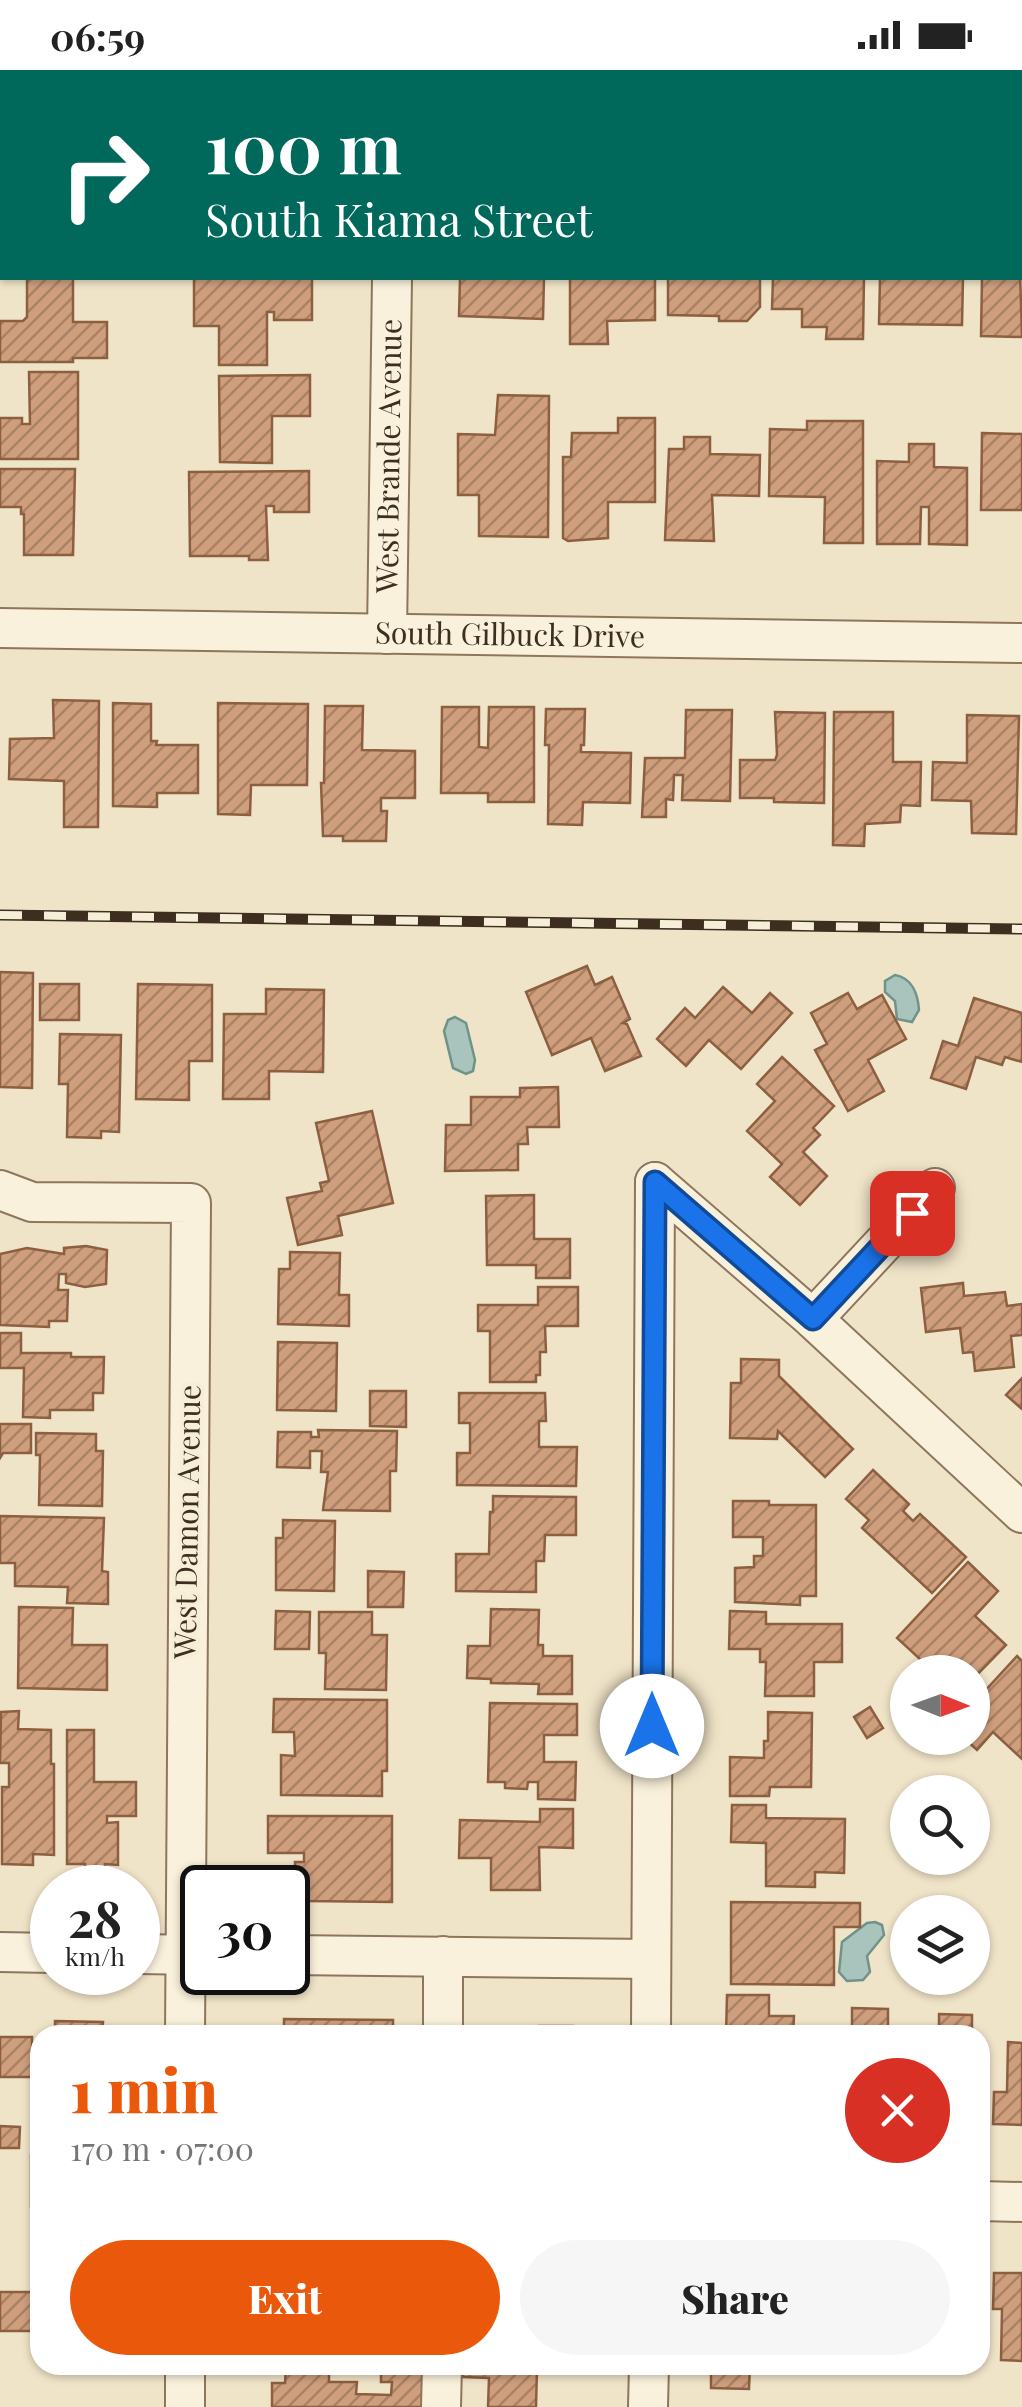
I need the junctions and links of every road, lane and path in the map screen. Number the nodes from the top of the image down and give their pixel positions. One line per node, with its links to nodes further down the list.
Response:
1 (392, 280): 3 (street, West Brande Avenue)
2 (0, 628): 3 (street, South Gilbuck Drive)
3 (387, 634): 4 (street, South Gilbuck Drive)
4 (1022, 643)
5 (935, 1188): 7 (street)
6 (0, 1190): 9 (street, West Damon Avenue)
7 (813, 1319): 8 (street); 14 (street)
8 (1022, 1513)
9 (193, 1865)
10 (0, 1952): 11 (street)
11 (30, 1953)
12 (310, 1956): 13 (street)
13 (444, 1956): 14 (street); 17 (street)
14 (651, 1959): 18 (street)
15 (189, 1995): 16 (street, West Damon Avenue)
16 (186, 2025)
17 (443, 2025)
18 (650, 2025)
19 (990, 2201): 20 (street)
20 (1022, 2202)
21 (185, 2375): 24 (street)
22 (442, 2375): 25 (street)
23 (648, 2375): 26 (street)
24 (185, 2407)
25 (442, 2407)
26 (648, 2407)

